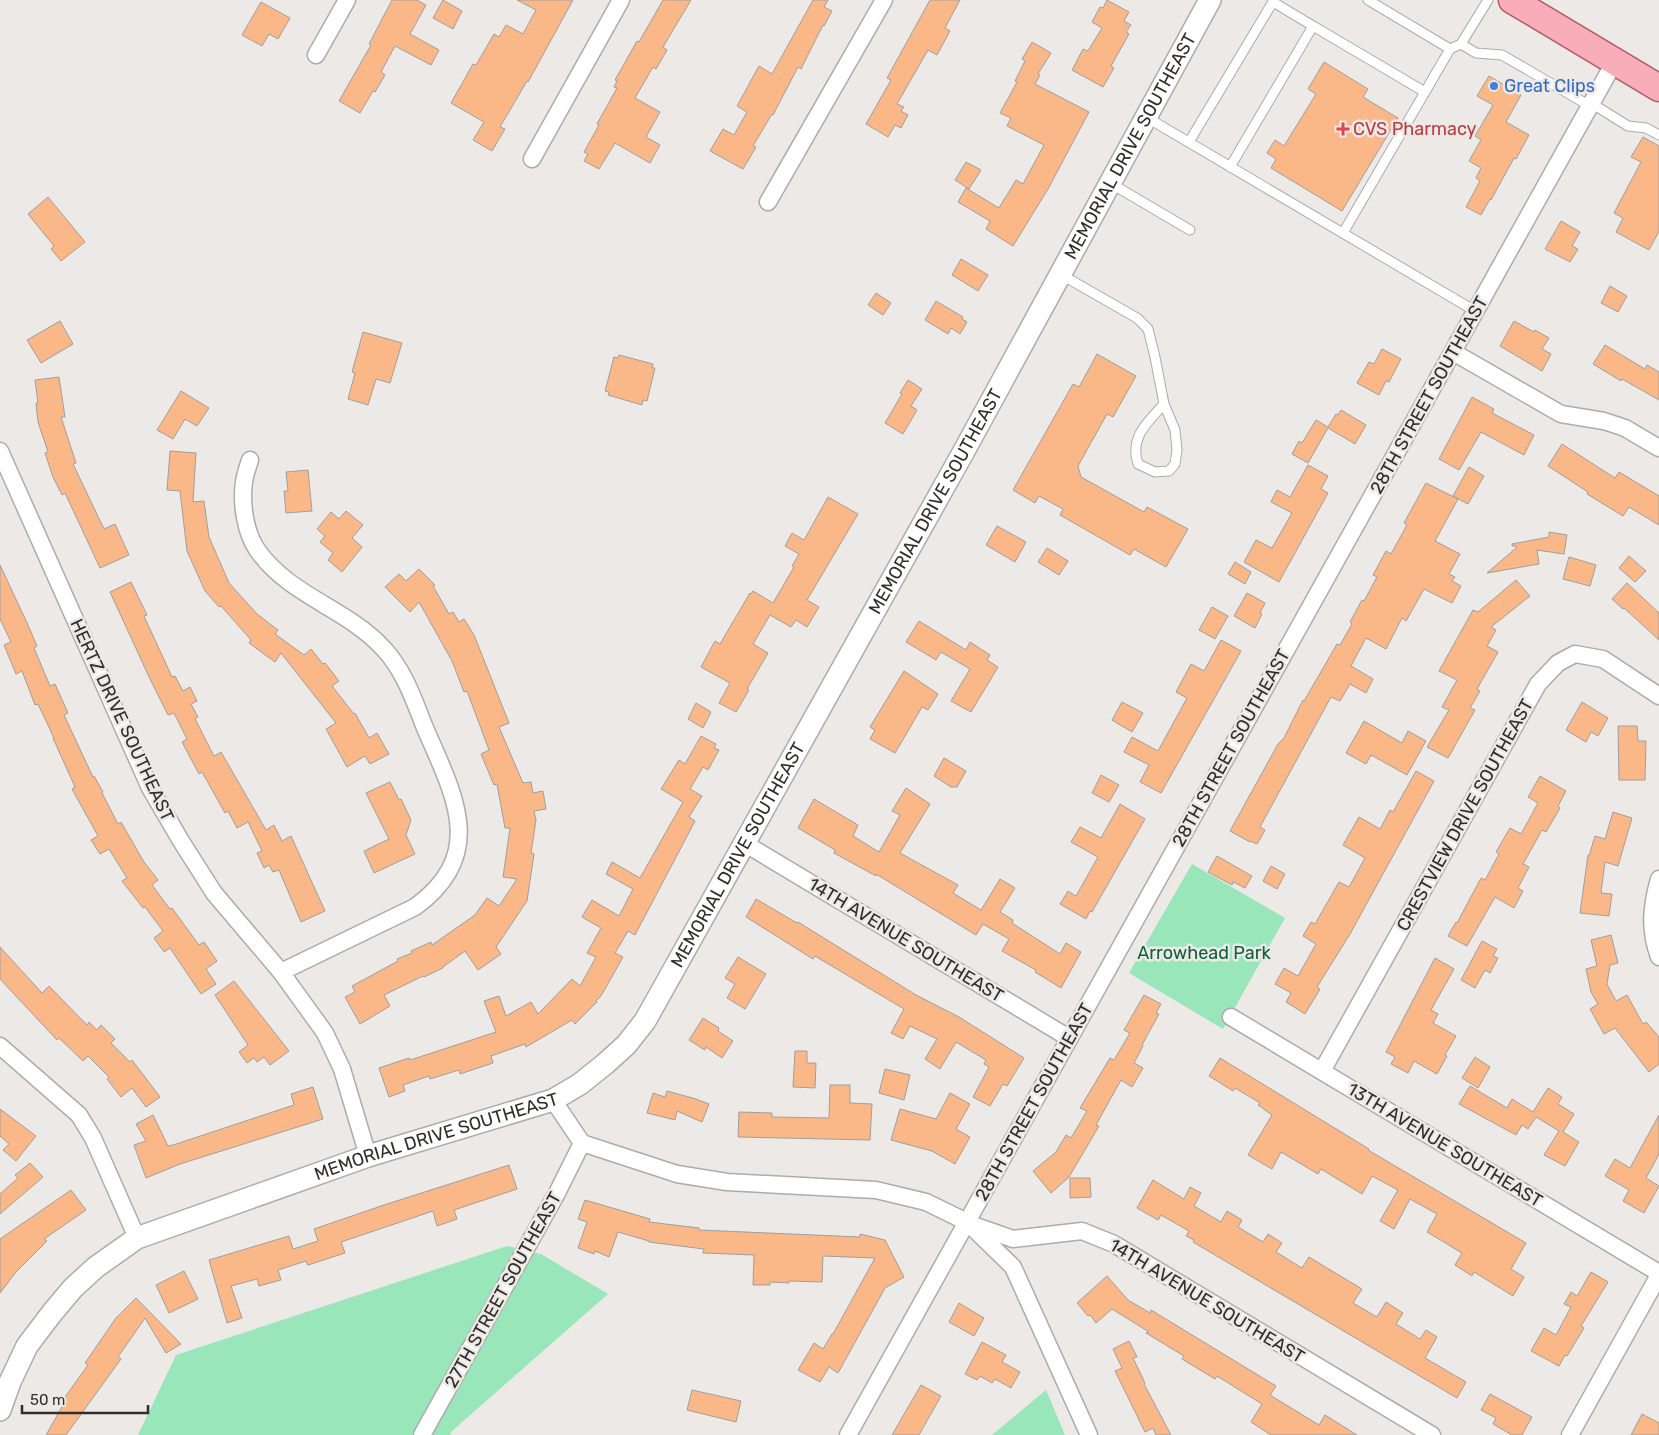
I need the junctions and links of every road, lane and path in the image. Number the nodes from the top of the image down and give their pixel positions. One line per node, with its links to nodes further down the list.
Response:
1 (347, 0): 12 (street)
2 (621, 0): 20 (street)
3 (884, 0): 23 (street)
4 (1210, 0): 17 (street, MEMORIAL DRIVE SOUTHEAST)
5 (1368, 0): 11 (lane)
6 (1488, 0): 10 (lane)
7 (1512, 0): 13 (main road)
8 (1274, 1): 9 (lane); 19 (lane)
9 (1313, 26): 15 (lane); 21 (lane)
10 (1461, 44): 11 (lane); 16 (lane)
11 (1450, 49): 15 (lane)
12 (316, 55)
13 (1615, 61): 14 (main road); 16 (street, 28TH STREET SOUTHEAST)
14 (1659, 88)
15 (1425, 92): 25 (lane)
16 (1591, 105): 18 (lane); 27 (street, 28TH STREET SOUTHEAST)
17 (1146, 117): 19 (lane); 22 (street, MEMORIAL DRIVE SOUTHEAST)
18 (1659, 136)
19 (1189, 142): 21 (lane)
20 (532, 159)
21 (1230, 167): 25 (lane)
22 (1110, 183): 24 (lane); 26 (street, MEMORIAL DRIVE SOUTHEAST)
23 (768, 202)
24 (1190, 230)
25 (1343, 233): 27 (lane)
26 (1060, 274): 29 (lane); 34 (street, MEMORIAL DRIVE SOUTHEAST)
27 (1475, 311): 28 (street, 28TH STREET SOUTHEAST)
28 (1453, 352): 30 (street); 39 (street, 28TH STREET SOUTHEAST)
29 (1164, 404): 29 (lane)
30 (1659, 448)
31 (0, 452): 37 (street, HERTZ DRIVE SOUTHEAST)
32 (250, 460): 37 (street)
33 (1659, 696): 41 (street, CRESTVIEW DRIVE SOUTHEAST)
34 (744, 843): 39 (street, 14TH AVENUE SOUTHEAST); 42 (street, MEMORIAL DRIVE SOUTHEAST)
35 (1659, 879): 36 (street)
36 (1659, 957)
37 (281, 972): 44 (street, HERTZ DRIVE SOUTHEAST)
38 (1231, 1017): 41 (street, 13TH AVENUE SOUTHEAST)
39 (1069, 1038): 45 (street, 28TH STREET SOUTHEAST)
40 (0, 1046): 46 (street)
41 (1322, 1071): 47 (street, 13TH AVENUE SOUTHEAST)
42 (553, 1100): 43 (street); 44 (street, MEMORIAL DRIVE SOUTHEAST)
43 (582, 1143): 45 (street); 49 (street, 27TH STREET SOUTHEAST)
44 (368, 1156): 46 (street, MEMORIAL DRIVE SOUTHEAST)
45 (966, 1222): 50 (street, 28TH STREET SOUTHEAST); 51 (street); 52 (street, 14TH AVENUE SOUTHEAST)
46 (137, 1238): 48 (street, MEMORIAL DRIVE SOUTHEAST)
47 (1659, 1274): 53 (street)
48 (0, 1410)
49 (422, 1435)
50 (848, 1435)
51 (1089, 1435)
52 (1432, 1435)
53 (1570, 1435)

